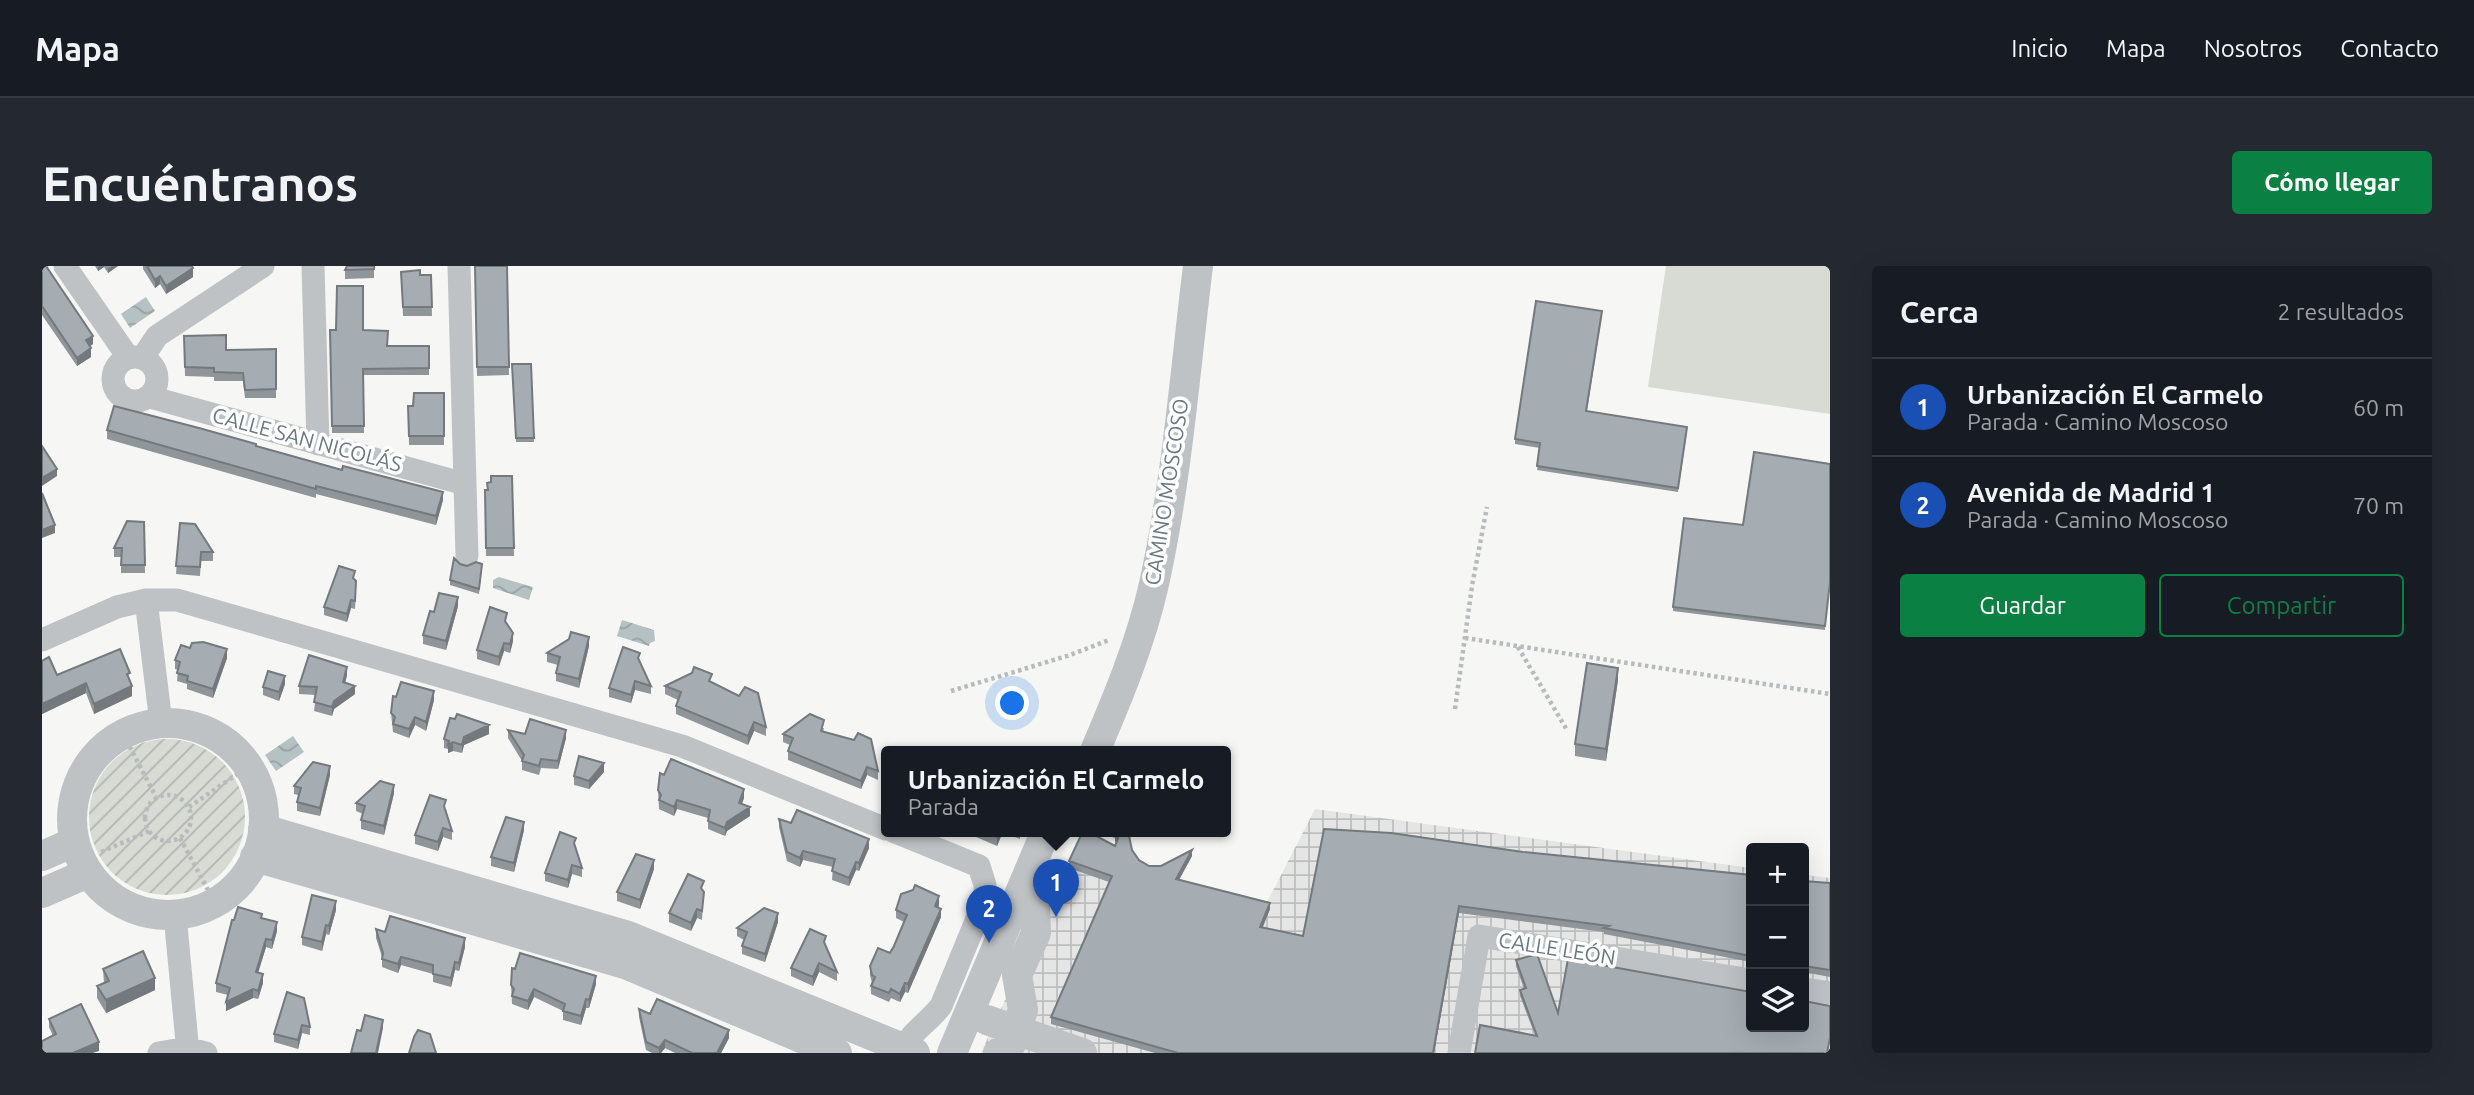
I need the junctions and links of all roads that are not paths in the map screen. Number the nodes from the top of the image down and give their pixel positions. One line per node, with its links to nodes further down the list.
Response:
1 (65, 266): 6 (street)
2 (263, 266): 6 (street)
3 (313, 266): 8 (street)
4 (458, 266): 9 (street)
5 (1198, 266): 14 (street, CAMINO MOSCOSO)
6 (136, 357): 7 (street); 7 (street)
7 (150, 397): 8 (street, CALLE SAN NICOLÁS)
8 (318, 443): 9 (street, CALLE SAN NICOLÁS)
9 (465, 484): 10 (street)
10 (467, 556)
11 (146, 600): 12 (street); 13 (street); 15 (street)
12 (42, 640)
13 (161, 723): 16 (street); 21 (street)
14 (1097, 746)
15 (881, 827)
16 (263, 829): 22 (street); 32 (street)
17 (908, 837): 32 (street)
18 (1044, 837): 24 (street)
19 (1062, 837): 24 (street)
20 (42, 856): 21 (street)
21 (81, 858): 23 (street); 25 (street)
22 (256, 858): 25 (street); 35 (street)
23 (42, 893)
24 (1023, 911): 29 (street); 30 (street); 33 (street)
25 (175, 915): 31 (street)
26 (1746, 979): 37 (street, CALLE LEÓN)
27 (1809, 990): 28 (street)
28 (1830, 993)
29 (987, 1020): 30 (street); 33 (street)
30 (1007, 1042): 36 (street)
31 (194, 1051): 34 (street)
32 (906, 1051)
33 (959, 1052)
34 (159, 1053)
35 (837, 1053)
36 (1082, 1053)
37 (1459, 1053)

